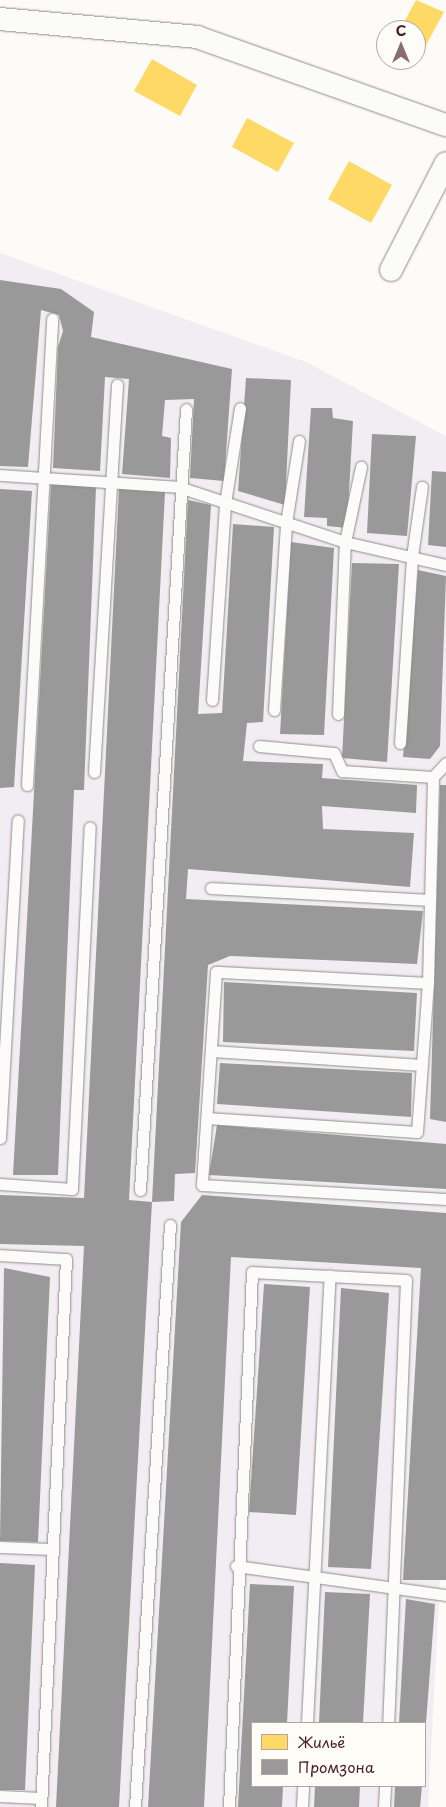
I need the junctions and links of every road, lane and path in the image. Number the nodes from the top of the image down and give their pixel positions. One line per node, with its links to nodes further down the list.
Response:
1 (0, 19): 2 (street)
2 (446, 125)
3 (446, 163): 4 (street)
4 (390, 270)
5 (52, 319): 12 (lane)
6 (117, 385): 13 (lane)
7 (240, 408): 16 (lane)
8 (186, 410): 14 (lane)
9 (299, 442): 17 (lane)
10 (361, 467): 18 (lane)
11 (0, 475): 12 (lane)
12 (44, 475): 13 (lane); 29 (lane)
13 (109, 481): 14 (lane); 27 (lane)
14 (179, 488): 16 (lane); 40 (lane)
15 (422, 488): 19 (lane)
16 (225, 503): 17 (lane); 21 (lane)
17 (286, 523): 18 (lane); 22 (lane)
18 (345, 542): 19 (lane); 23 (lane)
19 (412, 556): 20 (lane); 24 (lane)
20 (446, 564)
21 (212, 700)
22 (274, 710)
23 (338, 714)
24 (400, 743)
25 (259, 746): 28 (lane)
26 (446, 763): 28 (lane)
27 (94, 772)
28 (434, 777): 33 (lane)
29 (27, 786)
30 (18, 821): 38 (lane)
31 (90, 827): 39 (lane)
32 (211, 888): 33 (lane)
33 (430, 900): 34 (lane)
34 (428, 983): 35 (lane); 36 (lane)
35 (212, 1051): 36 (lane); 37 (lane)
36 (422, 1065): 37 (lane)
37 (207, 1118): 41 (lane)
38 (0, 1138)
39 (0, 1184)
40 (140, 1190)
41 (446, 1199)
42 (170, 1225): 57 (lane)
43 (0, 1255): 46 (lane)
44 (330, 1276): 47 (lane); 48 (lane); 49 (lane)
45 (0, 1547): 46 (lane)
46 (52, 1549): 56 (lane)
47 (236, 1566): 48 (lane); 58 (lane)
48 (315, 1576): 49 (lane); 51 (lane)
49 (394, 1586): 50 (lane); 52 (lane)
50 (446, 1595)
51 (307, 1722)
52 (388, 1722)
53 (303, 1787): 59 (lane)
54 (385, 1787): 60 (lane)
55 (0, 1796): 56 (lane)
56 (41, 1803)
57 (135, 1807)
58 (229, 1807)
59 (302, 1807)
60 (384, 1807)

